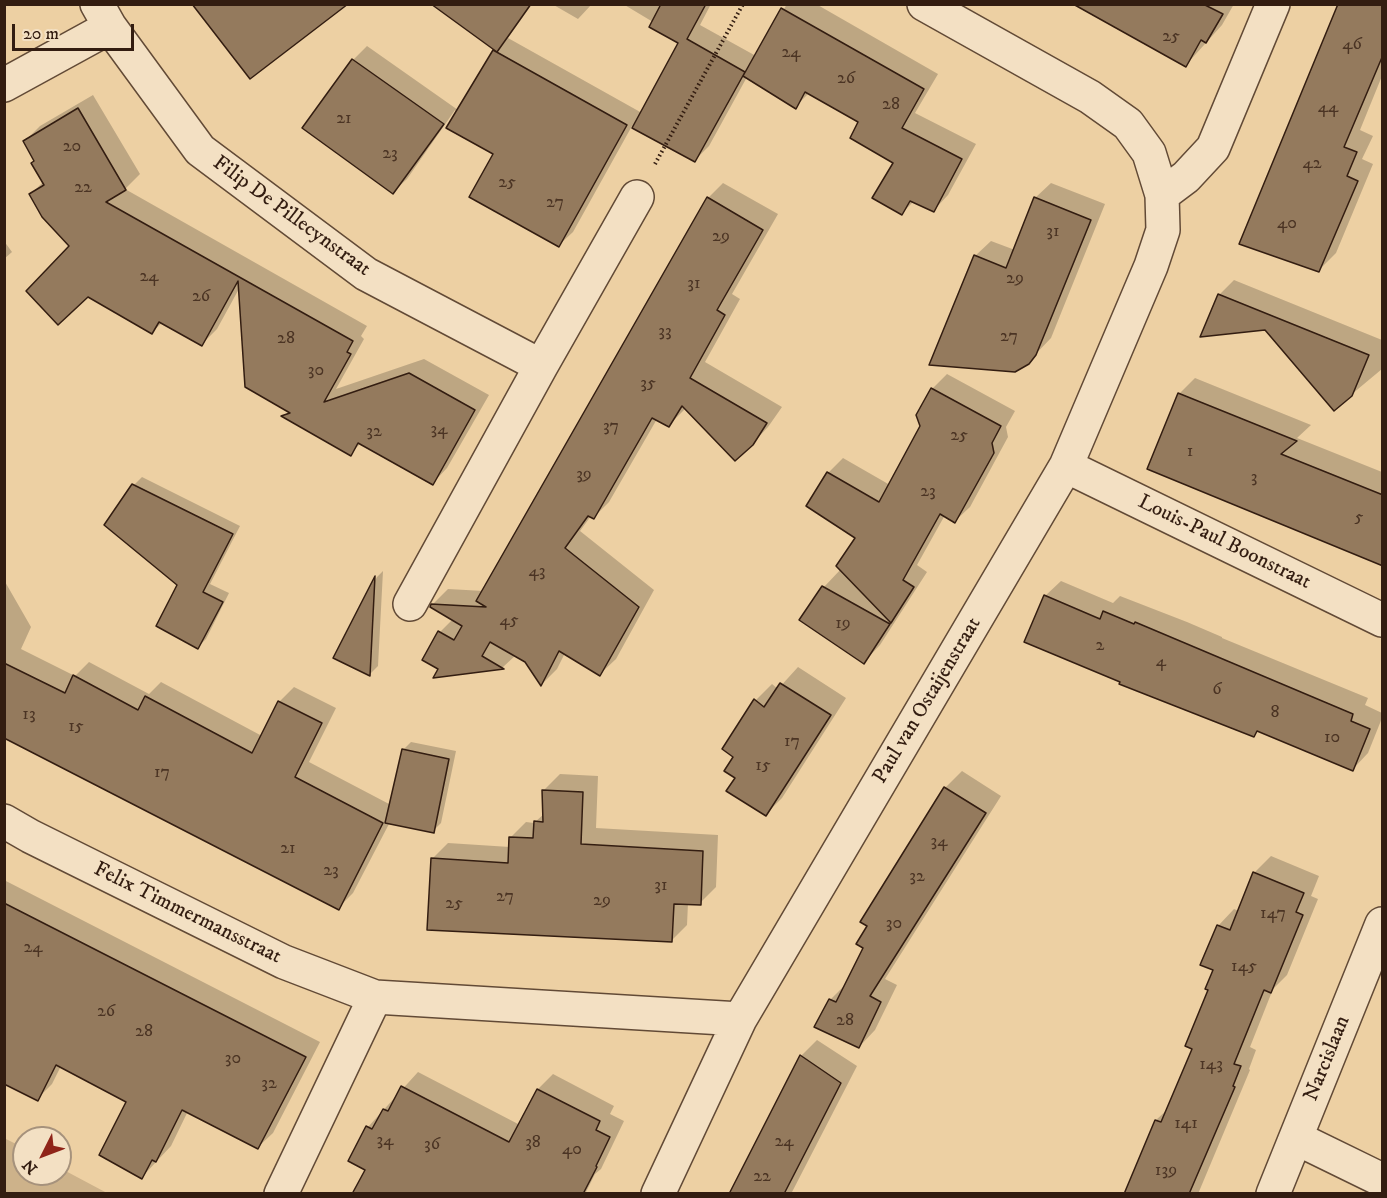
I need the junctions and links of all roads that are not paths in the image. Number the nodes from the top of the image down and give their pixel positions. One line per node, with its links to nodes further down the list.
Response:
1 (924, 4): 5 (street, Paul van Ostaijenstraat)
2 (1273, 4): 5 (street)
3 (104, 16): 4 (street); 7 (street, Filip De Pillecynstraat)
4 (4, 85)
5 (1162, 195): 8 (street, Paul van Ostaijenstraat)
6 (637, 197): 7 (street)
7 (541, 366): 9 (street)
8 (1066, 466): 10 (street, Louis-Paul Boonstraat); 14 (street, Paul van Ostaijenstraat)
9 (410, 604)
10 (1383, 620)
11 (4, 821): 13 (street, Felix Timmermansstraat)
12 (1383, 924): 15 (street, Narcislaan)
13 (375, 997): 14 (street, Felix Timmermansstraat); 17 (street)
14 (740, 1019): 18 (street, Paul van Ostaijenstraat)
15 (1296, 1138): 16 (street); 19 (street, Narcislaan)
16 (1383, 1180)
17 (281, 1194)
18 (658, 1194)
19 (1272, 1194)

